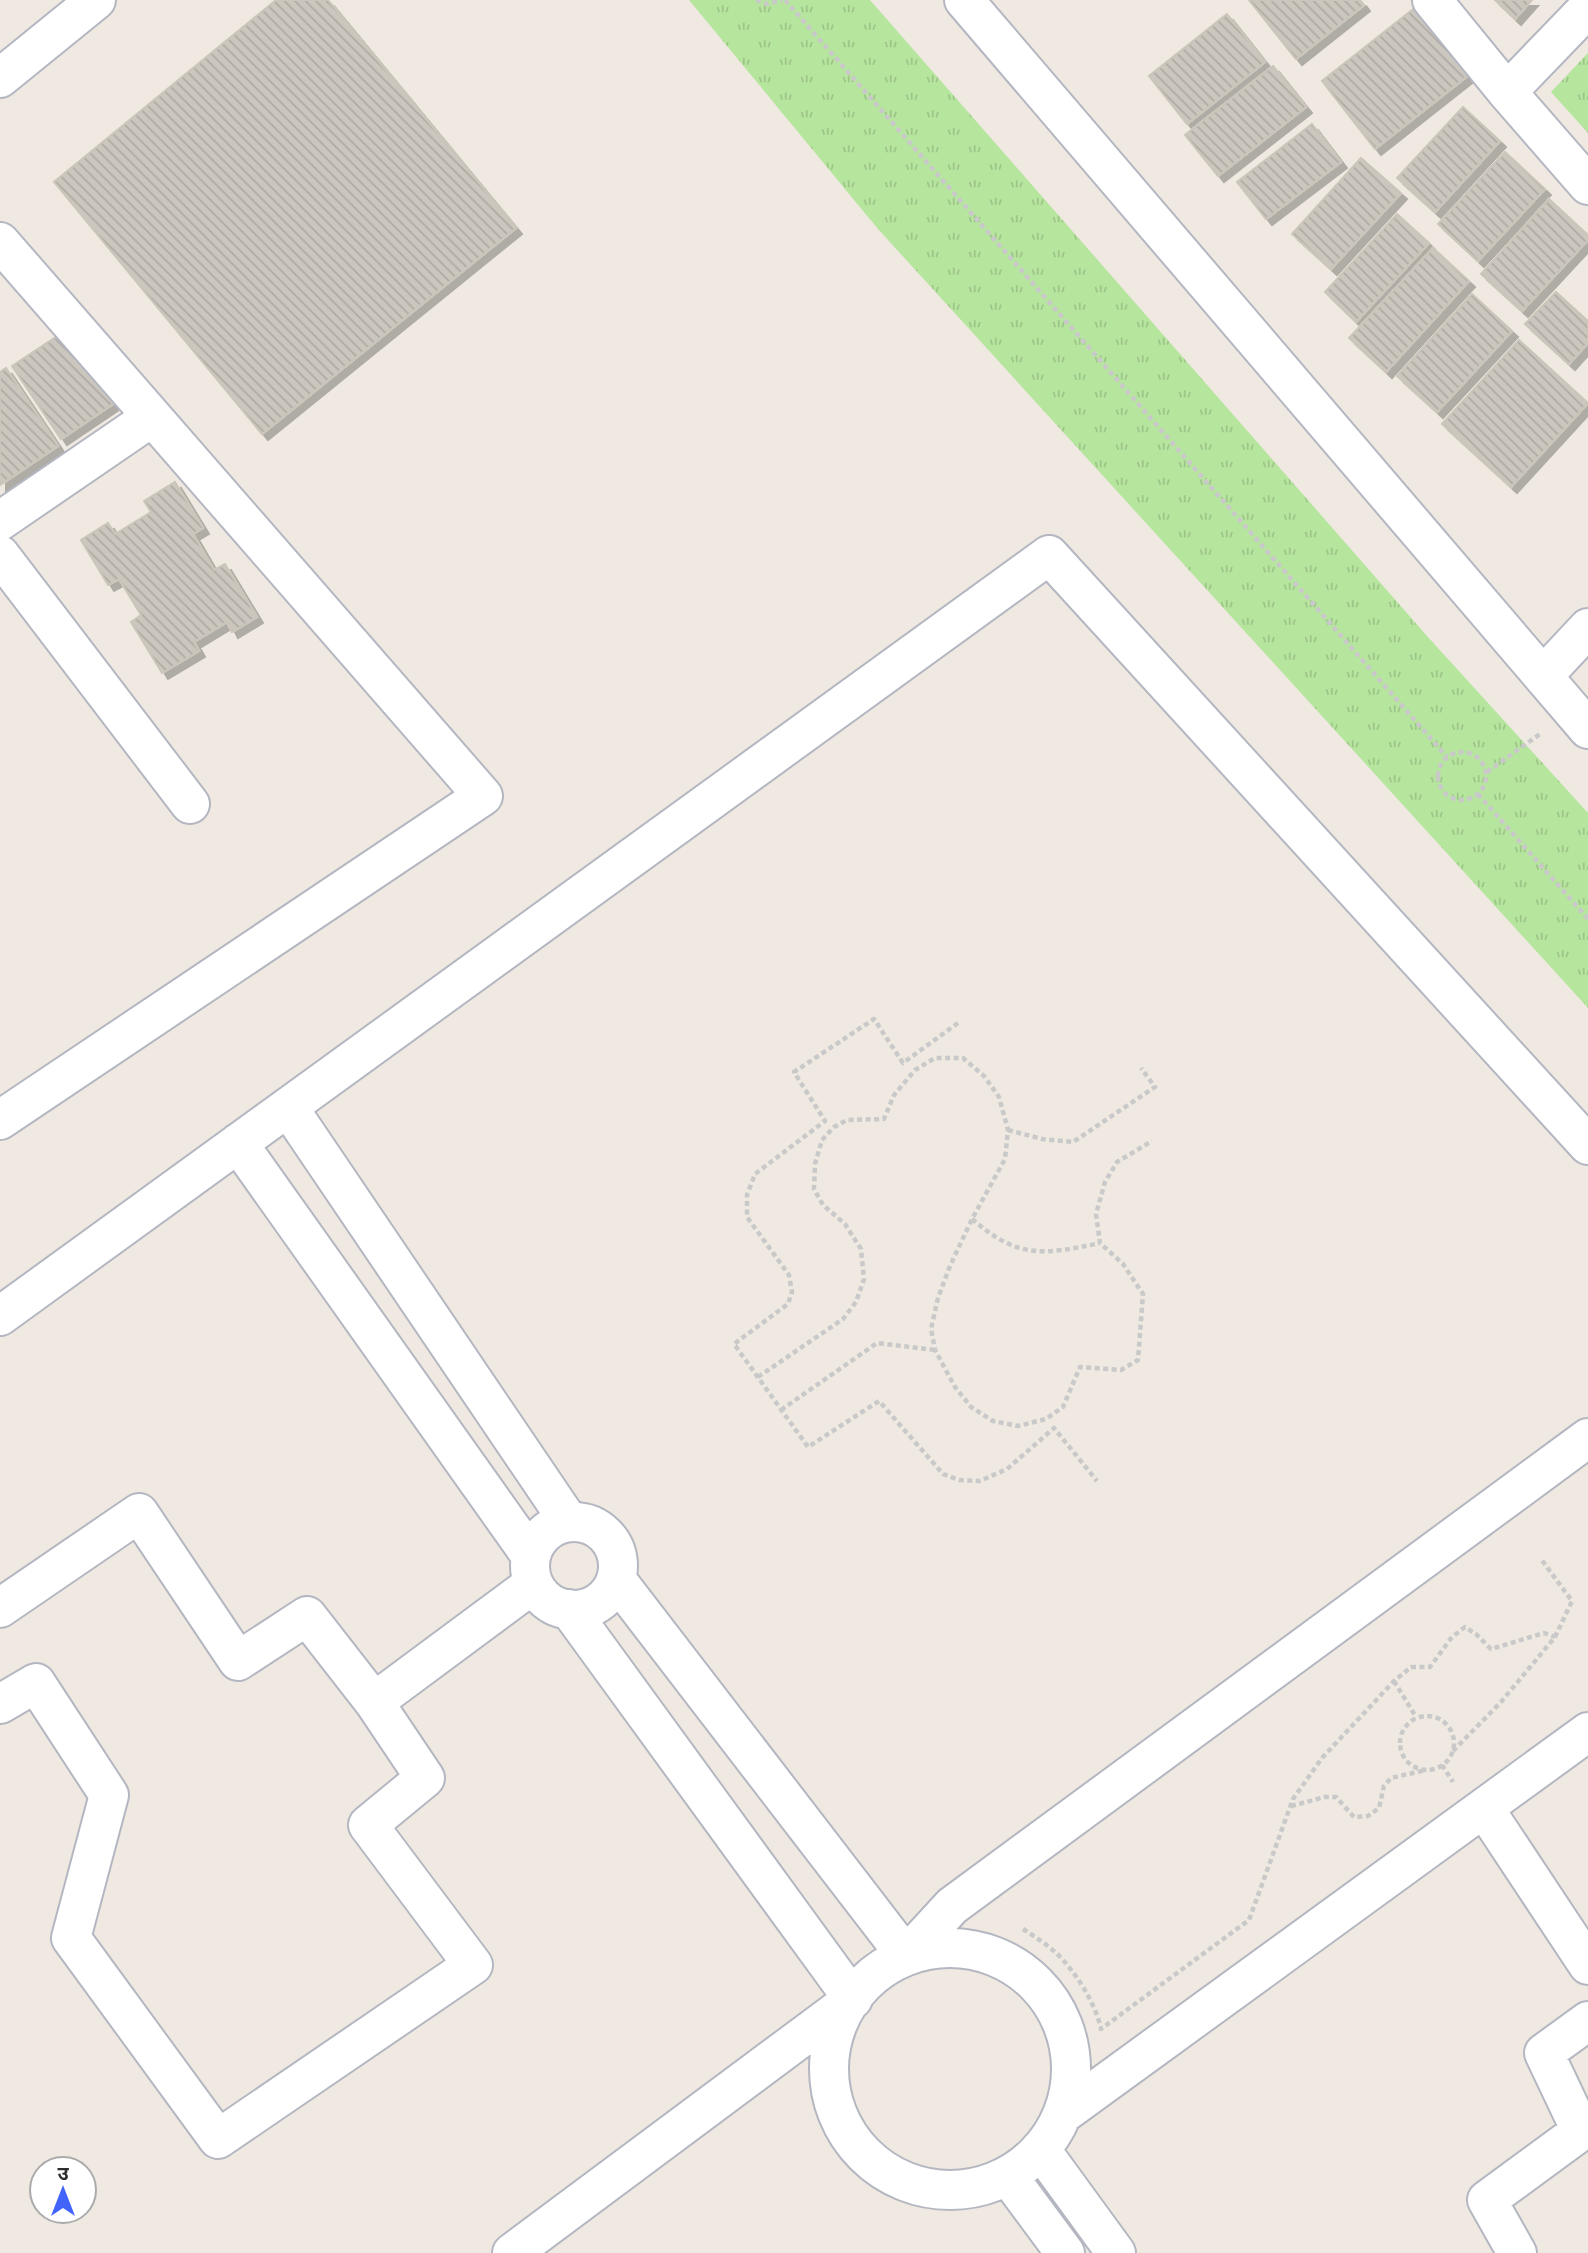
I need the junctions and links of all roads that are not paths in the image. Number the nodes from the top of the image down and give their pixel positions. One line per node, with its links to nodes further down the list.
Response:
1 (96, 0): 5 (street)
2 (964, 0): 13 (street)
3 (1432, 0): 6 (street)
4 (1588, 8): 6 (street)
5 (0, 78)
6 (1507, 92): 7 (street)
7 (1588, 186)
8 (0, 243): 9 (street)
9 (152, 417): 10 (street); 17 (street)
10 (0, 521)
11 (0, 555): 15 (street)
12 (1588, 628): 13 (street)
13 (1543, 676): 14 (street)
14 (1580, 720)
15 (190, 804)
16 (288, 1107): 18 (street); 19 (street); 22 (street)
17 (0, 1120)
18 (238, 1143): 20 (street); 23 (street)
19 (1588, 1145)
20 (0, 1316)
21 (1588, 1438): 31 (street)
22 (569, 1522): 23 (street); 24 (street)
23 (532, 1570): 26 (street); 27 (street)
24 (616, 1579): 26 (street); 31 (street)
25 (0, 1608): 27 (street)
26 (569, 1609): 33 (street)
27 (374, 1702): 28 (street)
28 (0, 1704)
29 (1588, 1732): 30 (street)
30 (1484, 1808): 32 (street); 35 (street)
31 (906, 1956): 33 (street); 35 (street)
32 (1588, 1965)
33 (853, 1999): 37 (street); 38 (street)
34 (1588, 2021): 41 (street)
35 (1063, 2114): 36 (street)
36 (1041, 2150): 37 (street); 40 (street)
37 (1008, 2176): 39 (street)
38 (512, 2253)
39 (1065, 2253)
40 (1116, 2253)
41 (1517, 2253)

